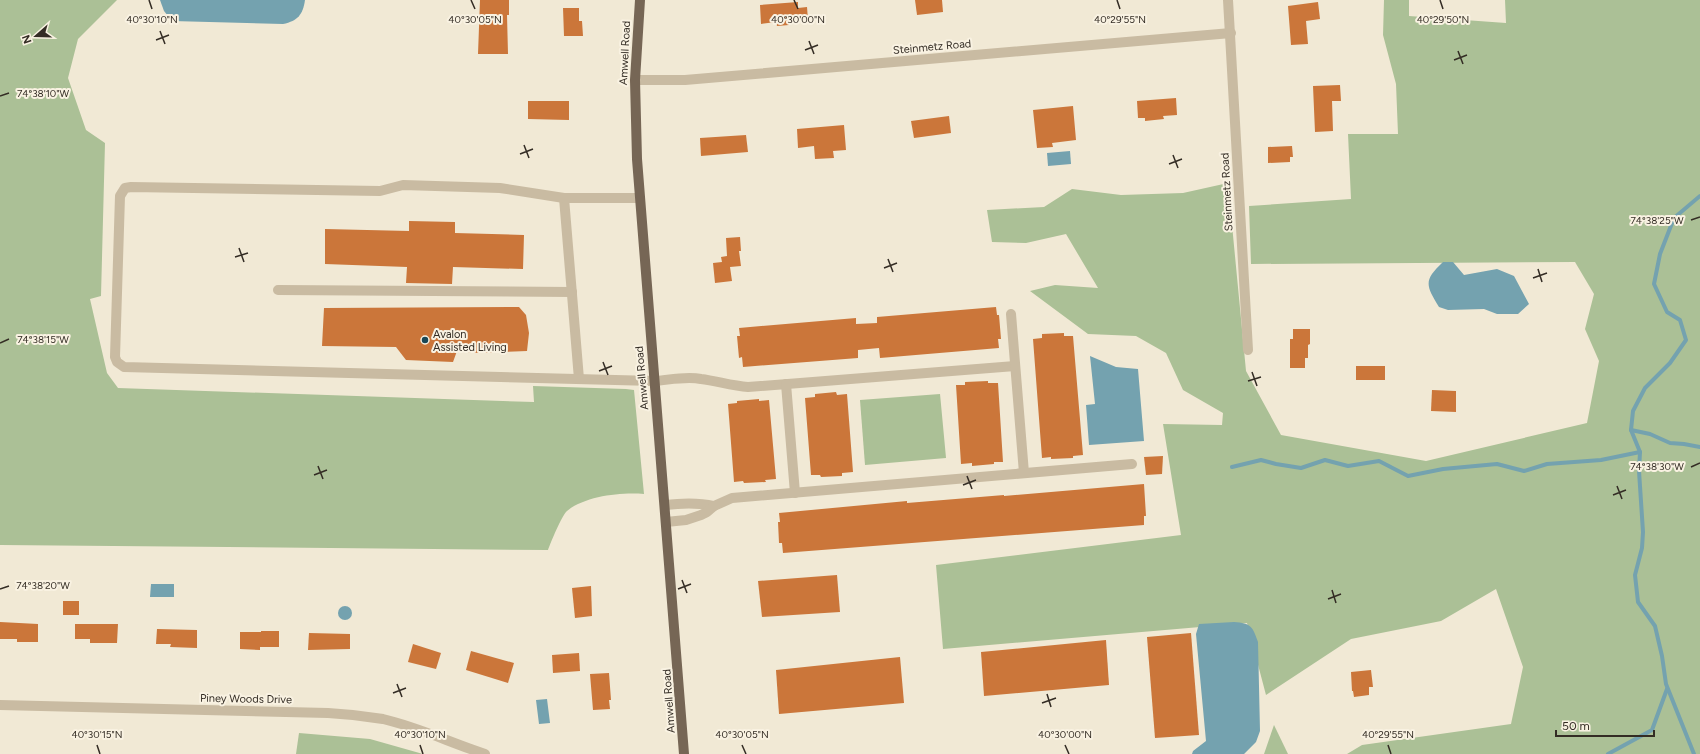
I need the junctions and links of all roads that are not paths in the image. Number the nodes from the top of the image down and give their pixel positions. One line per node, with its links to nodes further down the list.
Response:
1 (640, 0): 4 (main road, Amwell Road)
2 (1228, 0): 3 (street, Steinmetz Road)
3 (1231, 33): 4 (street, Steinmetz Road); 10 (street, Steinmetz Road)
4 (635, 80): 6 (main road, Amwell Road)
5 (564, 198): 6 (street); 8 (street); 12 (street)
6 (639, 198): 13 (main road, Amwell Road)
7 (278, 290): 8 (street)
8 (572, 292): 12 (street)
9 (1011, 314): 11 (street)
10 (1248, 350)
11 (1015, 366): 14 (street); 16 (street)
12 (579, 379): 13 (street)
13 (654, 381): 14 (street); 18 (main road, Amwell Road)
14 (786, 384): 17 (street)
15 (1132, 464): 16 (street)
16 (1024, 473): 17 (street)
17 (795, 493): 19 (street)
18 (665, 505): 19 (street); 20 (main road, Amwell Road)
19 (714, 506): 20 (street)
20 (666, 522): 23 (main road, Amwell Road)
21 (0, 705): 22 (street, Piney Woods Drive)
22 (485, 754)
23 (684, 754)

